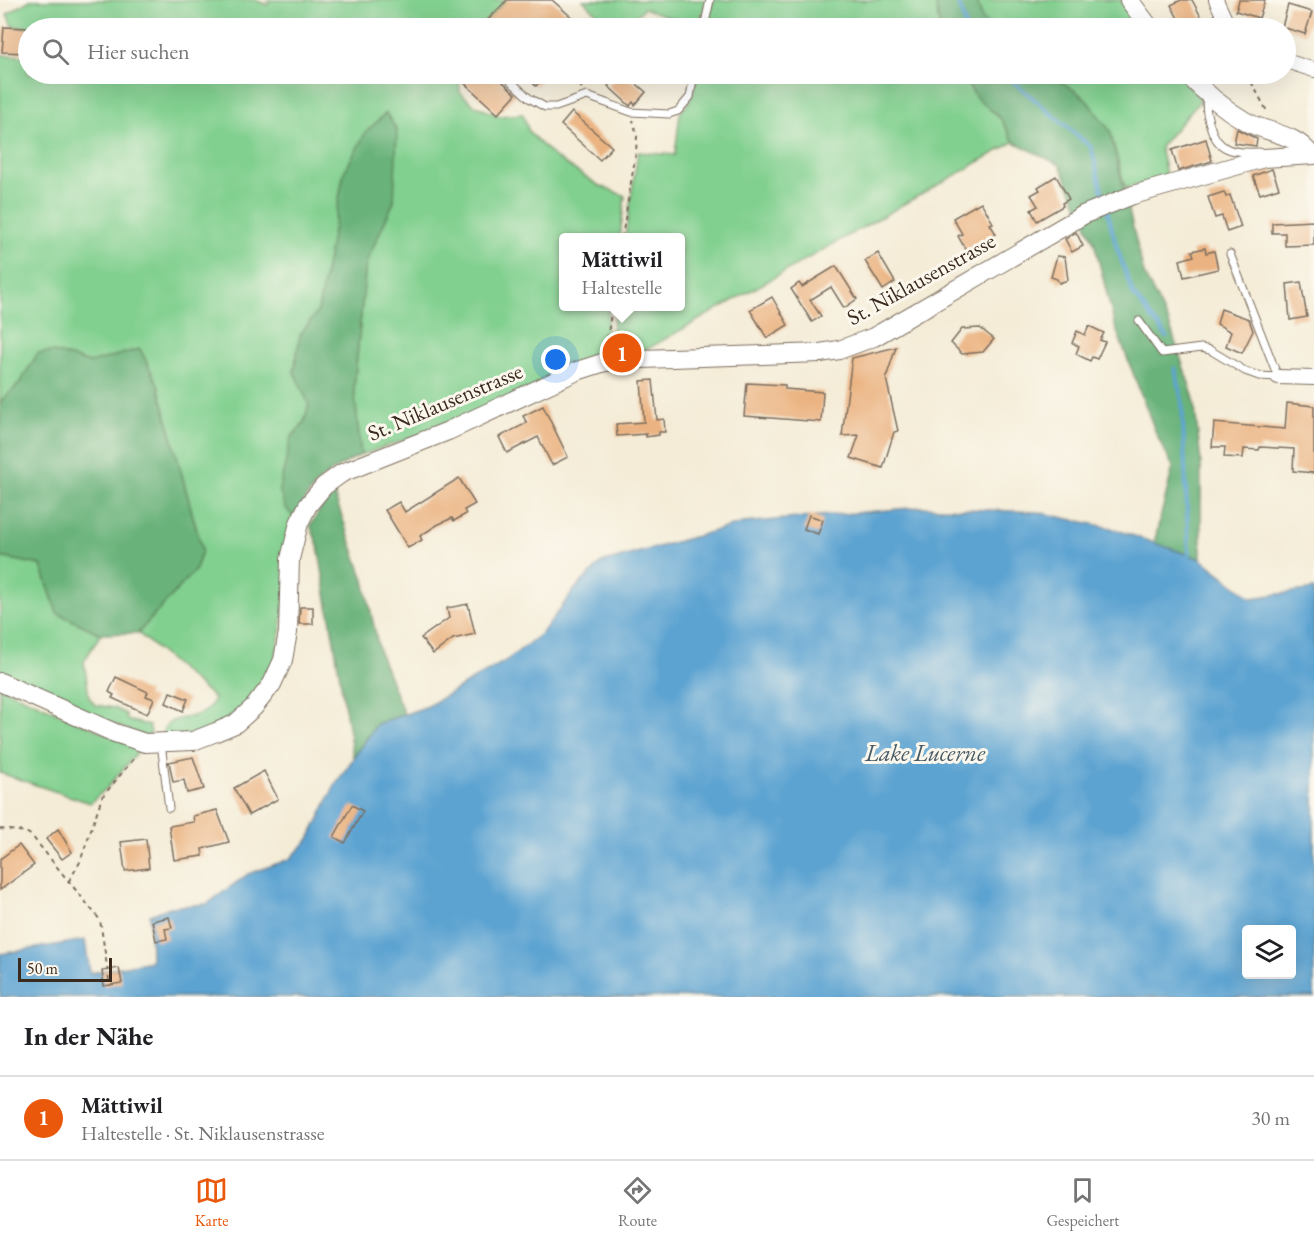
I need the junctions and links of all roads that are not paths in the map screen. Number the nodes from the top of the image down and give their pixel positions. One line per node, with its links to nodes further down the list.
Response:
1 (710, 0): 4 (lane)
2 (1216, 0): 6 (street)
3 (1137, 3): 5 (street)
4 (706, 18)
5 (1145, 18)
6 (1224, 18)
7 (1296, 64): 8 (street)
8 (1314, 70)
9 (514, 84): 10 (lane)
10 (692, 84)
11 (1198, 84): 12 (street)
12 (1208, 94): 13 (street); 14 (lane)
13 (1312, 155): 14 (street, St. Niklausenstrasse)
14 (1260, 160): 20 (street, St. Niklausenstrasse)
15 (1230, 254): 17 (lane)
16 (1139, 321): 17 (lane)
17 (1278, 376): 18 (street)
18 (1314, 378)
19 (0, 682): 20 (street, St. Niklausenstrasse)
20 (153, 743): 21 (lane)
21 (170, 808)

